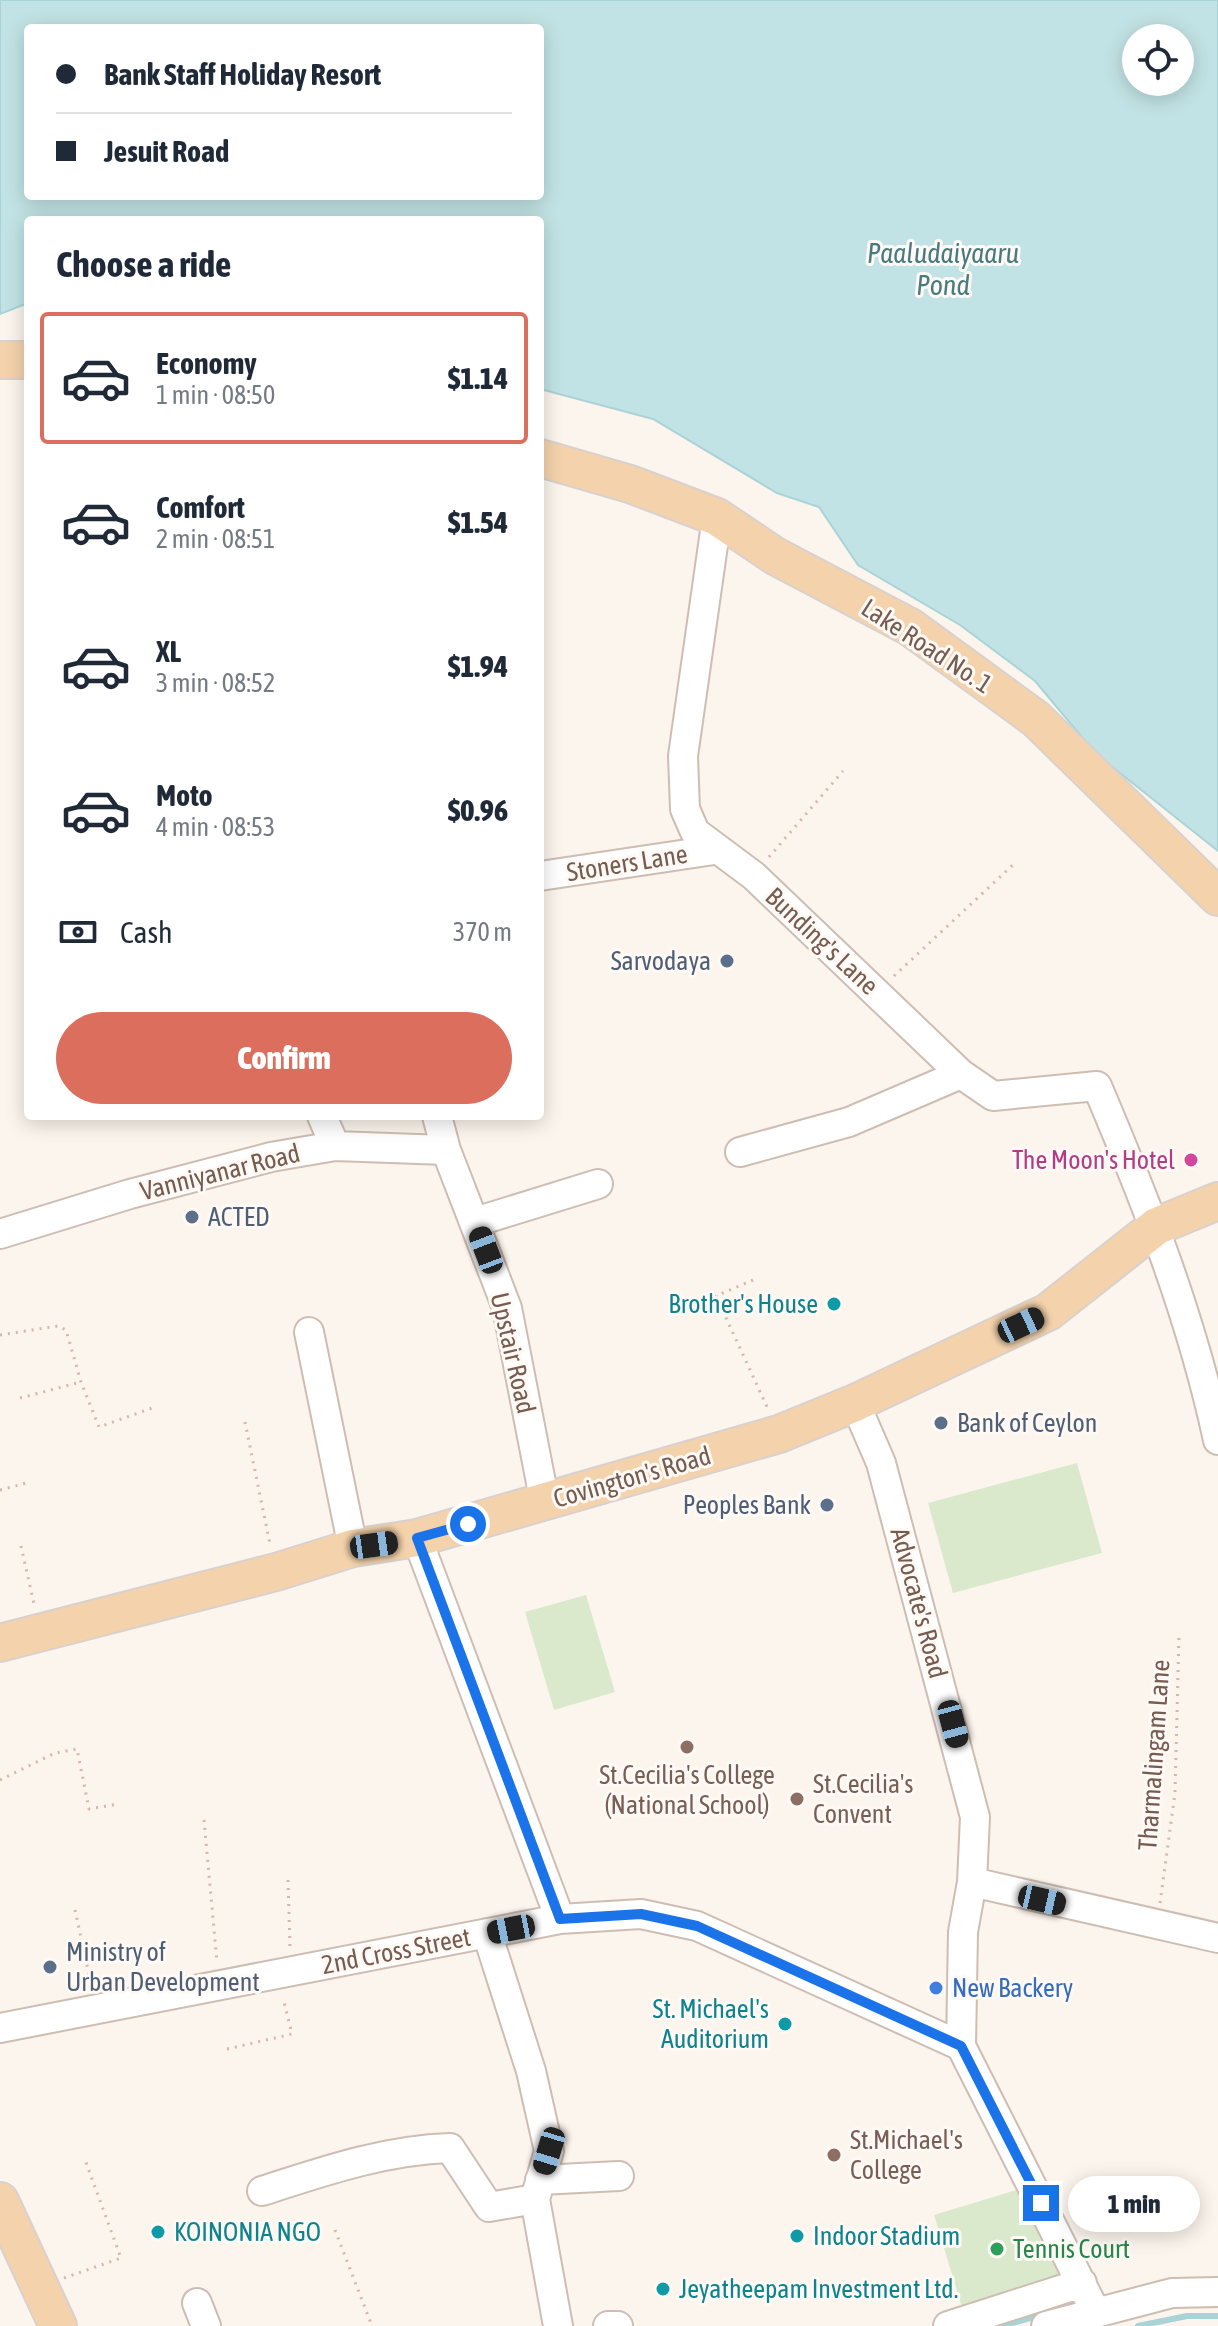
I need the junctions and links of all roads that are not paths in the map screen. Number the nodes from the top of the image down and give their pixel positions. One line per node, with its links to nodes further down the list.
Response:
1 (0, 360): 2 (main road)
2 (24, 360)
3 (544, 459): 4 (main road, Lake Road No. 1)
4 (717, 517): 5 (street, Bunding's Lane); 7 (main road, Lake Road No. 1)
5 (714, 850): 6 (street, Stoners Lane); 8 (street, Bunding's Lane)
6 (544, 875)
7 (1218, 897)
8 (961, 1074): 13 (street); 17 (street, Bunding's Lane)
9 (324, 1120): 11 (street)
10 (438, 1120): 12 (street, Upstair Road)
11 (335, 1146): 12 (street, Vanniyanar Road); 18 (street, Vanniyanar Road)
12 (446, 1150): 16 (street, Upstair Road)
13 (740, 1152)
14 (598, 1184): 16 (street)
15 (1218, 1201): 17 (main road, Covington's Road)
16 (475, 1222): 22 (street, Upstair Road)
17 (1157, 1226): 20 (main road, Covington's Road); 21 (street)
18 (0, 1234)
19 (309, 1332): 24 (street)
20 (855, 1403): 22 (main road, Covington's Road); 26 (street, Advocate's Road)
21 (1218, 1440)
22 (545, 1503): 23 (main road, Covington's Road)
23 (417, 1538): 24 (main road, Covington's Road); 27 (street)
24 (353, 1548): 25 (main road, Covington's Road)
25 (0, 1643)
26 (972, 1882): 29 (street); 31 (street, Advocate's Road)
27 (560, 1919): 28 (street, 2nd Cross Street); 31 (street, 2nd Cross Street)
28 (487, 1933): 30 (street, 2nd Cross Street); 33 (street)
29 (1218, 1938)
30 (0, 2028)
31 (961, 2046): 36 (street)
32 (619, 2176): 33 (street)
33 (537, 2189): 34 (street); 40 (street)
34 (262, 2191)
35 (0, 2201): 39 (main road)
36 (1082, 2283): 38 (street); 41 (street)
37 (1218, 2292): 38 (street)
38 (1095, 2311): 42 (street)
39 (52, 2324)
40 (558, 2326)
41 (948, 2326)
42 (1046, 2326)

